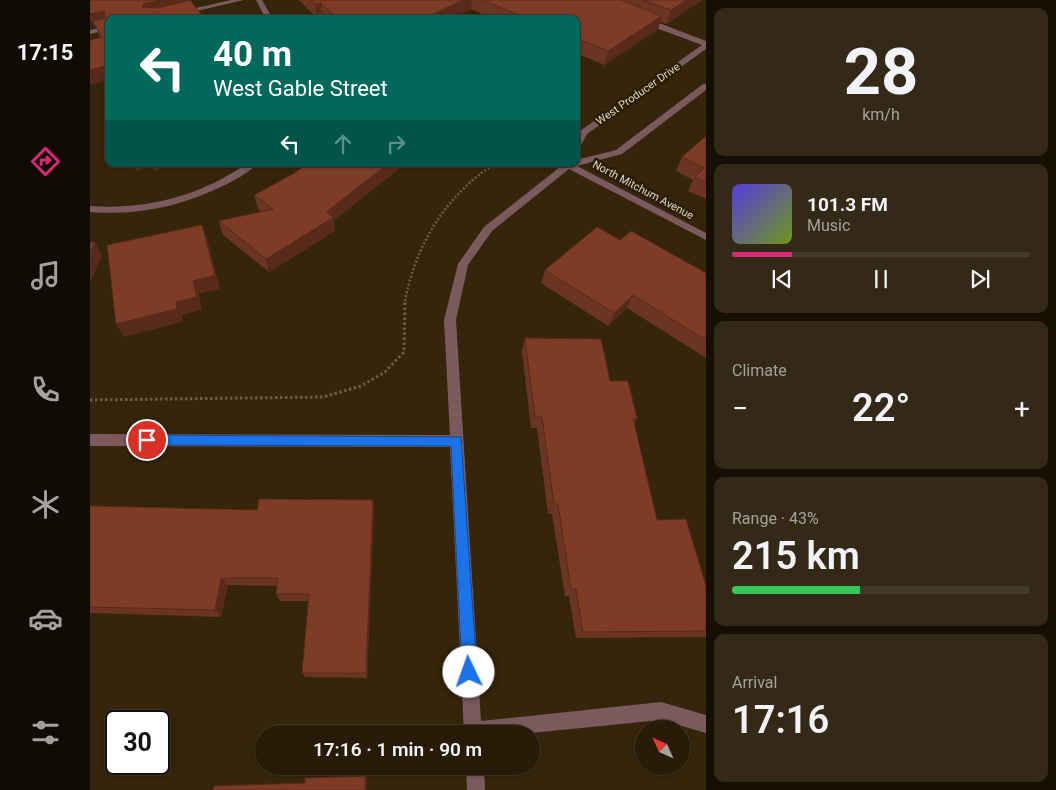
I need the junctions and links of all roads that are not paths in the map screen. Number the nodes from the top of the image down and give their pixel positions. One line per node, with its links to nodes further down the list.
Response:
1 (241, 0): 3 (street)
2 (259, 0): 4 (street)
3 (170, 15)
4 (268, 15)
5 (637, 17): 8 (street)
6 (105, 29): 7 (street)
7 (90, 32)
8 (706, 45): 10 (street, West Producer Drive)
9 (706, 86): 11 (street)
10 (580, 139)
11 (580, 162)
12 (247, 167): 15 (street)
13 (568, 167): 18 (street)
14 (578, 167): 16 (street, North Mitchum Avenue)
15 (90, 209)
16 (706, 237)
17 (90, 440): 18 (street)
18 (456, 441): 20 (street)
19 (706, 724): 21 (street)
20 (473, 725)
21 (536, 725)
22 (475, 775): 23 (street)
23 (476, 790)

